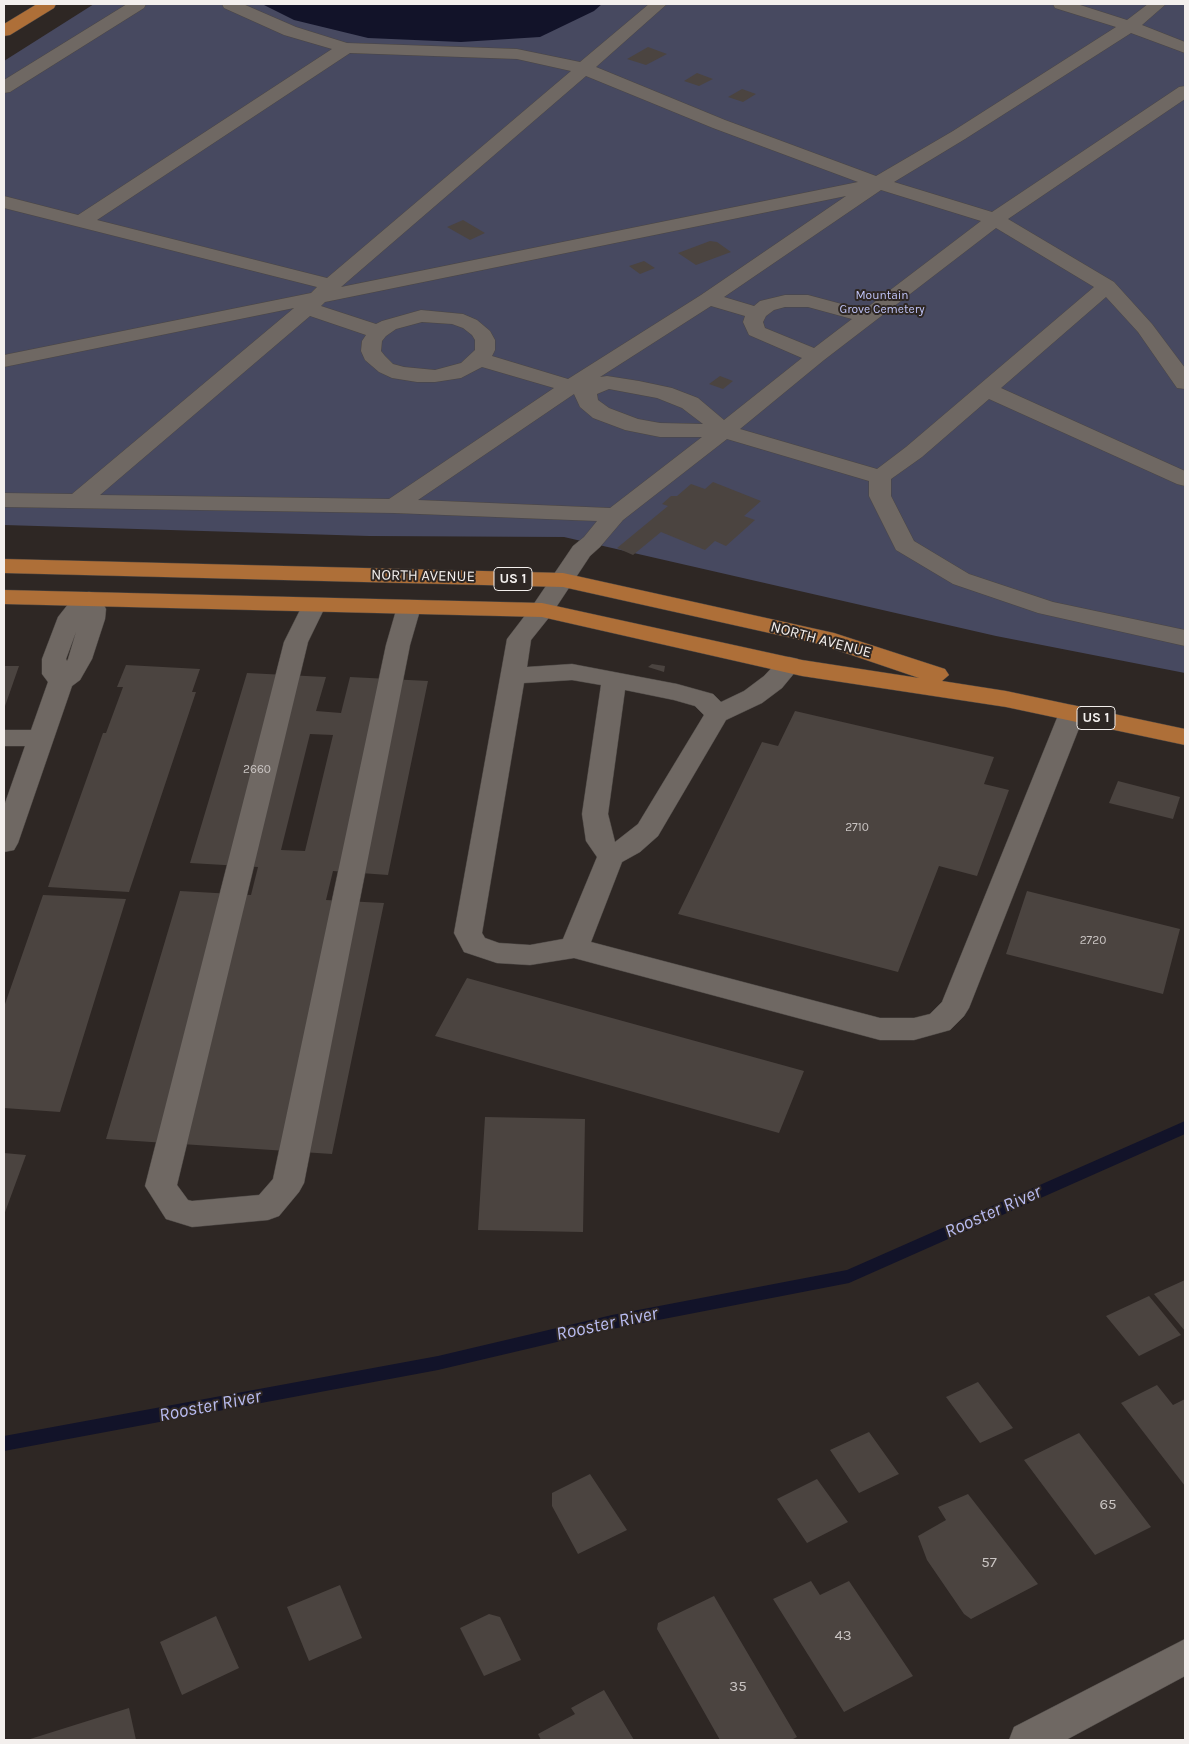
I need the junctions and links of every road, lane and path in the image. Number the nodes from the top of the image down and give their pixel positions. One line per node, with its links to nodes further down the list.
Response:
1 (48, 4): 8 (main road)
2 (138, 4): 12 (street)
3 (230, 4): 9 (street)
4 (659, 4): 11 (street)
5 (1061, 4): 7 (street)
6 (1158, 4): 7 (street)
7 (1130, 26): 10 (street); 14 (street)
8 (4, 31)
9 (346, 48): 11 (street); 17 (street)
10 (1185, 48)
11 (582, 68): 14 (street); 19 (street)
12 (4, 88)
13 (1185, 91): 16 (street)
14 (878, 183): 16 (street); 19 (street); 20 (street)
15 (4, 202): 17 (street)
16 (995, 220): 18 (street); 22 (street)
17 (82, 221): 19 (street)
18 (1107, 286): 27 (street); 29 (street)
19 (319, 296): 23 (street); 26 (street); 34 (street)
20 (708, 300): 21 (street); 28 (street)
21 (756, 313): 22 (street); 24 (street)
22 (867, 317): 24 (street)
23 (378, 332): 25 (street); 25 (street)
24 (817, 356): 30 (street)
25 (479, 359): 28 (street)
26 (4, 361)
27 (1185, 383)
28 (579, 388): 30 (street); 30 (street); 35 (street)
29 (987, 390): 31 (street); 32 (street)
30 (723, 432): 31 (street); 36 (street)
31 (880, 477): 44 (street)
32 (1185, 479)
33 (4, 500): 34 (street)
34 (78, 502): 35 (street)
35 (394, 506): 36 (street)
36 (615, 515): 38 (street)
37 (4, 566): 38 (main road, NORTH AVENUE / US 1)
38 (563, 580): 43 (street); 48 (main road, NORTH AVENUE / US 1)
39 (4, 597): 40 (main road, NORTH AVENUE / US 1)
40 (89, 599): 41 (main road, NORTH AVENUE / US 1); 53 (street)
41 (314, 605): 42 (main road, NORTH AVENUE / US 1); 42 (street)
42 (409, 607): 43 (main road, NORTH AVENUE / US 1)
43 (542, 610): 45 (main road, NORTH AVENUE / US 1); 46 (street)
44 (1185, 638)
45 (789, 665): 48 (main road, NORTH AVENUE / US 1); 50 (street)
46 (512, 676): 47 (street); 56 (street)
47 (614, 680): 50 (street); 55 (street)
48 (1006, 699): 49 (main road, NORTH AVENUE / US 1)
49 (1072, 713): 51 (main road, NORTH AVENUE / US 1); 56 (street)
50 (717, 714): 55 (street)
51 (1185, 736)
52 (4, 738): 53 (street)
53 (41, 738): 54 (street)
54 (4, 843)
55 (611, 856): 56 (street)
56 (574, 948)
57 (1185, 1657): 58 (street)
58 (1028, 1740)

